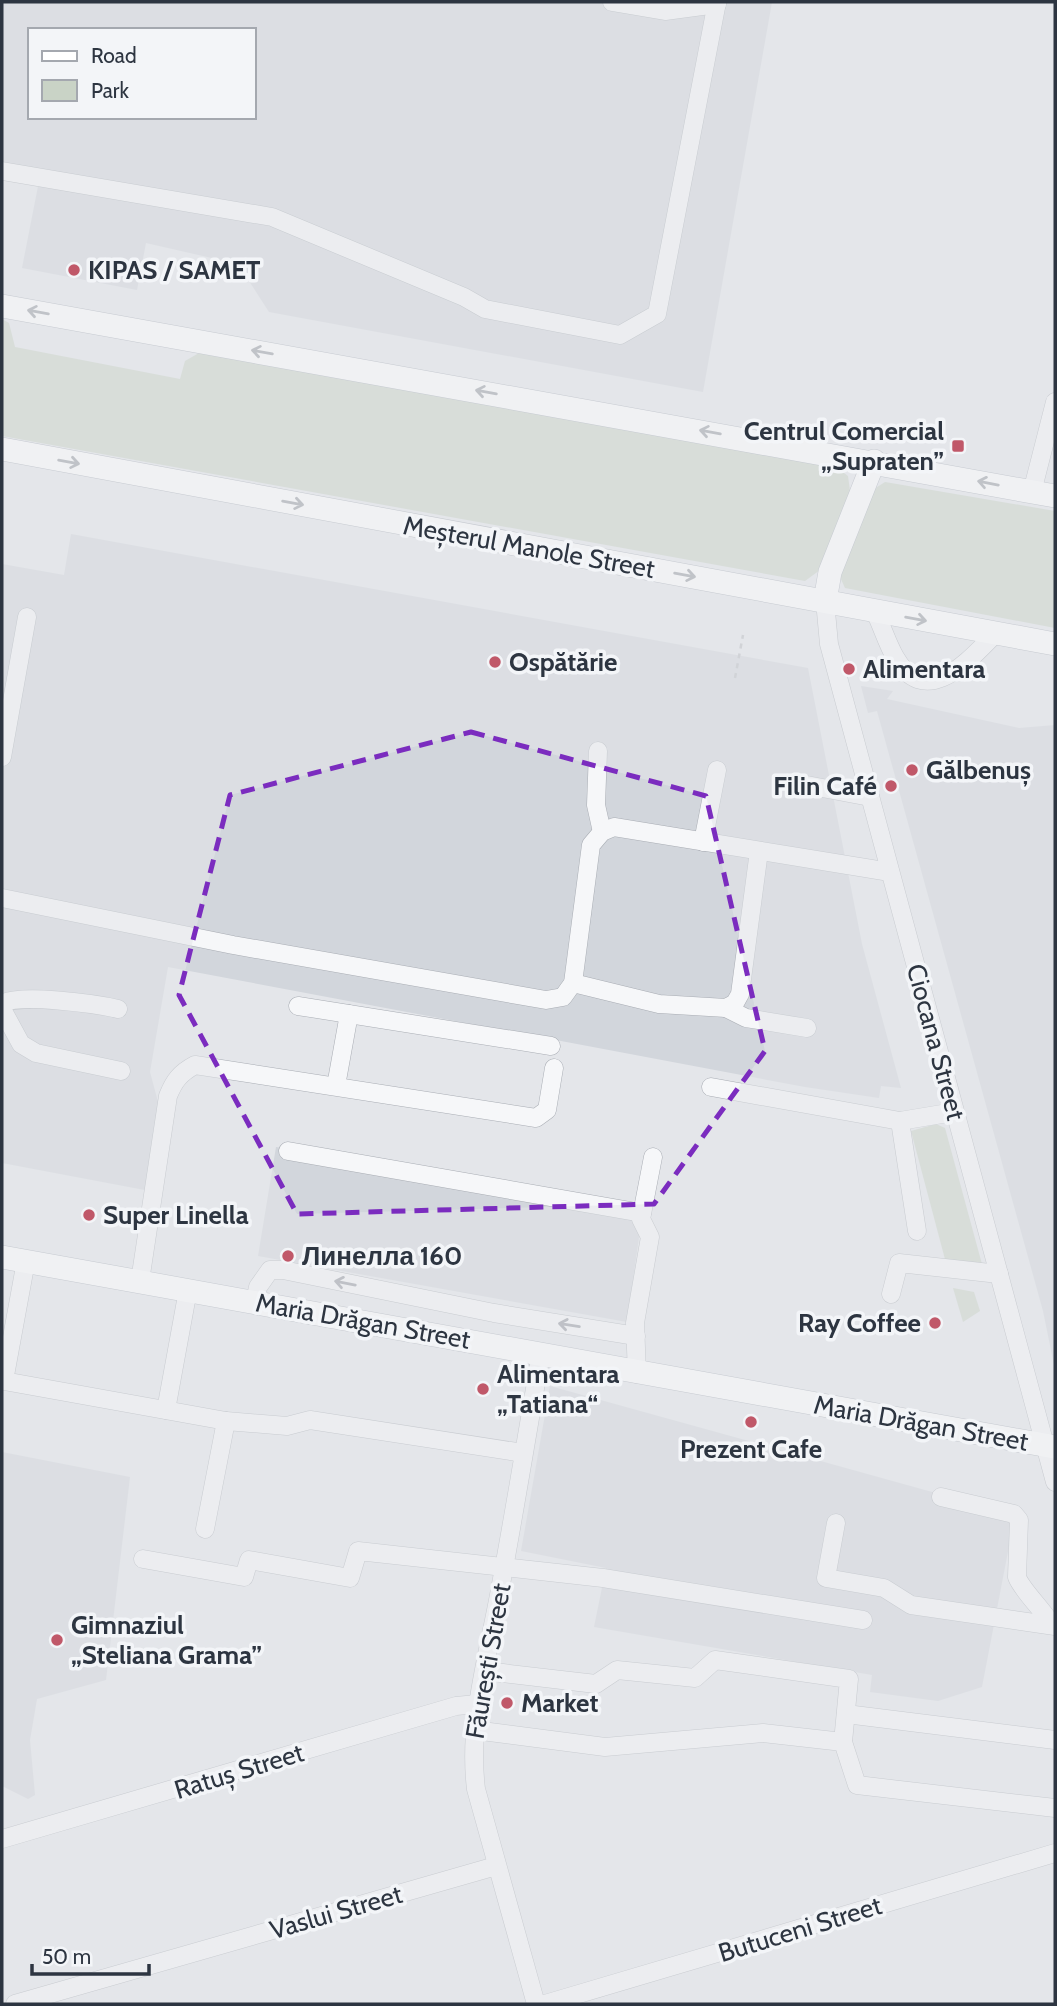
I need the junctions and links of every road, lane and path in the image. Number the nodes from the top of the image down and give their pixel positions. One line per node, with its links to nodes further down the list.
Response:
1 (612, 2): 2 (street)
2 (717, 3): 3 (street)
3 (2, 171)
4 (2, 306): 7 (main road, one-way to 4)
5 (1055, 402): 8 (street)
6 (2, 449): 10 (main road, Meșterul Manole Street, one-way to 10)
7 (874, 461): 8 (main road, one-way to 7); 10 (main road)
8 (1032, 492): 9 (main road)
9 (1055, 496)
10 (825, 601): 11 (main road, Meșterul Manole Street); 21 (street, Ciocana Street)
11 (875, 611): 13 (main road, Meșterul Manole Street, one-way to 13); 13 (street)
12 (27, 617): 18 (street)
13 (996, 634): 15 (main road, Meșterul Manole Street)
14 (743, 635): 16 (path)
15 (1055, 644)
16 (735, 678)
17 (598, 751): 22 (street)
18 (2, 757)
19 (717, 771): 23 (street)
20 (796, 783): 21 (street)
21 (870, 797): 25 (street, Ciocana Street)
22 (602, 832): 23 (street); 27 (street)
23 (703, 842): 24 (street)
24 (759, 851): 25 (street); 30 (street)
25 (890, 872): 39 (street, Ciocana Street)
26 (2, 898): 27 (street)
27 (573, 983): 30 (street)
28 (298, 1006): 32 (street)
29 (2, 1007): 31 (street); 36 (street)
30 (726, 1007): 33 (street)
31 (118, 1009)
32 (349, 1014): 34 (street); 37 (street)
33 (807, 1028)
34 (551, 1046)
35 (554, 1068): 37 (street)
36 (121, 1071)
37 (336, 1086): 48 (street)
38 (711, 1087): 40 (street)
39 (954, 1112): 40 (street); 47 (street, Ciocana Street)
40 (900, 1121): 44 (street)
41 (288, 1151): 43 (street)
42 (653, 1157): 43 (street)
43 (642, 1213): 52 (street)
44 (917, 1231)
45 (2, 1257): 46 (main road, Maria Drăgan Street)
46 (26, 1261): 48 (main road, Maria Drăgan Street); 55 (street)
47 (999, 1274): 50 (street); 57 (street, Ciocana Street)
48 (140, 1281): 49 (main road, Maria Drăgan Street)
49 (188, 1290): 51 (main road, Maria Drăgan Street); 55 (street)
50 (891, 1294)
51 (254, 1302): 52 (street, one-way to 51); 53 (main road, Maria Drăgan Street)
52 (636, 1336): 54 (street)
53 (541, 1354): 54 (main road, Maria Drăgan Street); 58 (street, Făurești Street)
54 (637, 1374): 57 (main road, Maria Drăgan Street)
55 (166, 1410): 56 (street)
56 (226, 1421): 58 (street); 62 (street)
57 (1051, 1446): 59 (street, Ciocana Street)
58 (523, 1453): 64 (street, Făurești Street)
59 (1055, 1482)
60 (941, 1497): 66 (street)
61 (836, 1523): 66 (street)
62 (205, 1529)
63 (143, 1559): 64 (street)
64 (504, 1569): 65 (street); 67 (street, Făurești Street)
65 (863, 1620)
66 (1054, 1625)
67 (485, 1671): 68 (street, Făurești Street); 69 (street)
68 (477, 1704): 70 (street, Făurești Street); 74 (street, Ratuș Street)
69 (846, 1714): 71 (street); 72 (street)
70 (474, 1730): 72 (street); 76 (street, Făurești Street)
71 (1055, 1740)
72 (843, 1742): 73 (street)
73 (1055, 1808)
74 (2, 1839)
75 (1055, 1853): 79 (street, Butuceni Street)
76 (496, 1866): 77 (street, Vaslui Street); 78 (street, Făurești Street)
77 (15, 2004)
78 (536, 2004)
79 (545, 2004)

